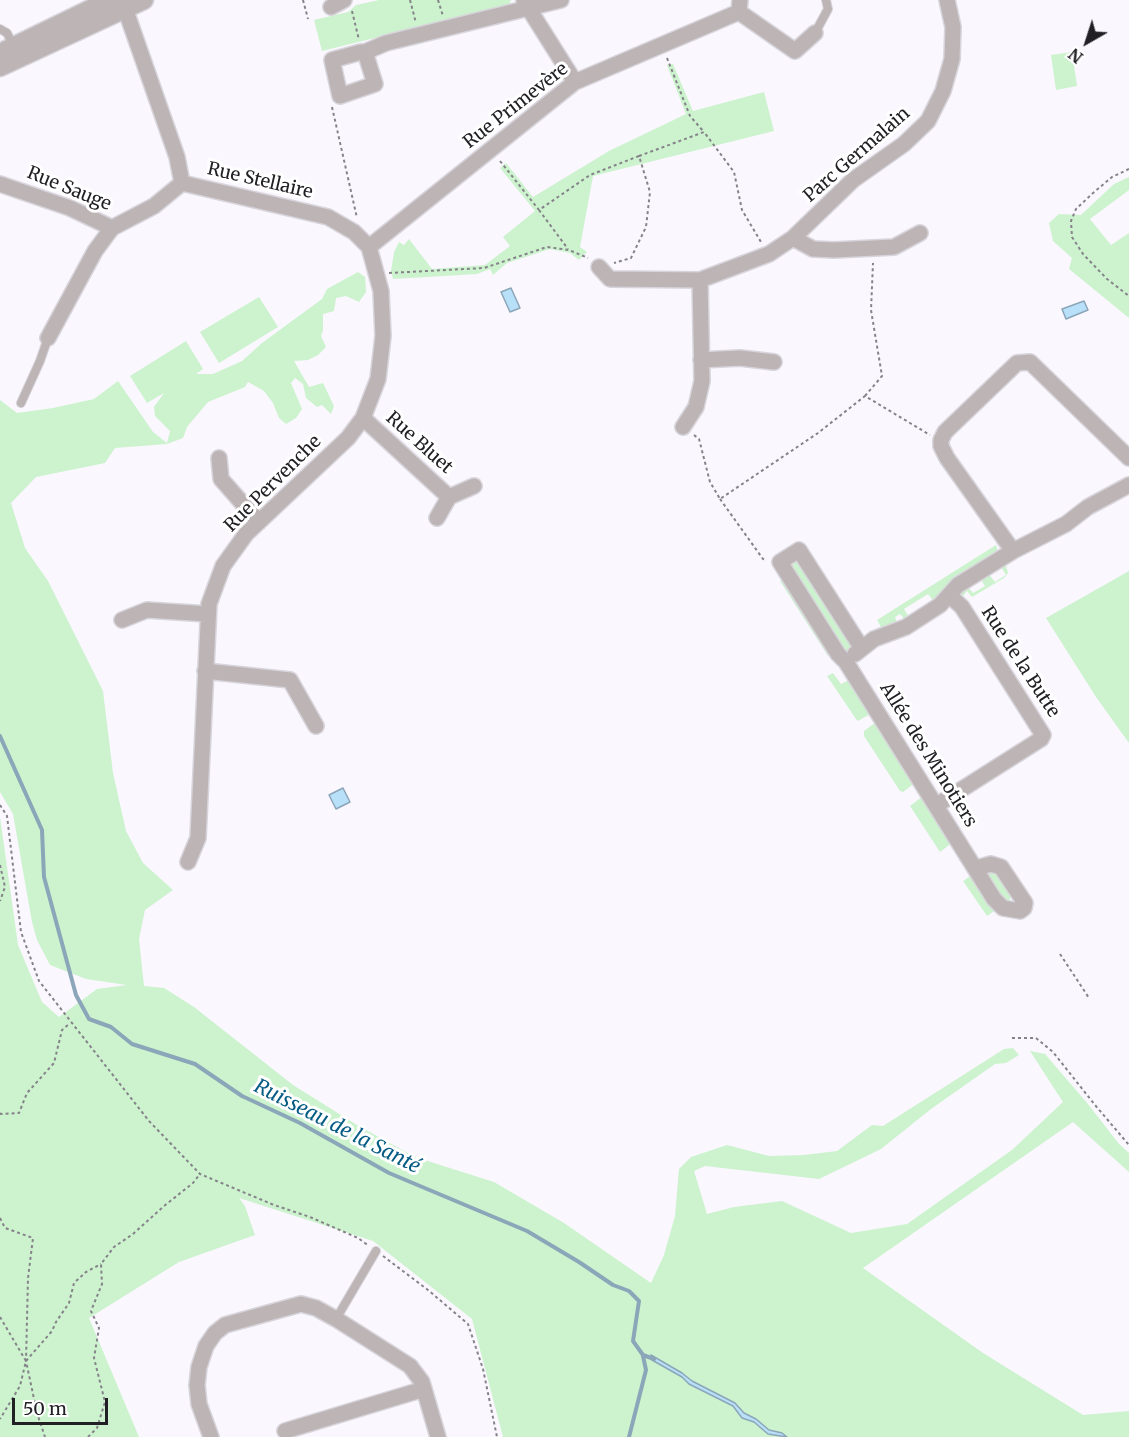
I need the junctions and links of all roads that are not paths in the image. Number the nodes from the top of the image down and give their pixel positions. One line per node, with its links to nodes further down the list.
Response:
1 (144, 0): 5 (street)
2 (561, 0): 6 (street)
3 (826, 0): 9 (lane)
4 (947, 0): 18 (street, Parc Germalain)
5 (118, 3): 10 (street); 14 (street, Rue Stellaire)
6 (526, 4): 11 (street); 13 (street)
7 (740, 6): 9 (street, Rue Primevère); 13 (street, Rue Primevère)
8 (0, 29): 10 (lane)
9 (815, 33)
10 (11, 52): 12 (street)
11 (363, 52): 11 (street)
12 (0, 66)
13 (575, 82): 19 (street, Rue Primevère)
14 (182, 183): 16 (street, Rue Sauge); 19 (street, Rue Stellaire)
15 (0, 184): 16 (street, Rue Sauge)
16 (112, 228): 22 (street)
17 (920, 233): 18 (street)
18 (793, 238): 21 (street, Parc Germalain)
19 (369, 247): 26 (street, Rue Pervenche)
20 (599, 267): 21 (street, Parc Germalain)
21 (700, 280): 23 (street)
22 (48, 338): 25 (lane)
23 (701, 360): 24 (street); 27 (street)
24 (774, 362)
25 (21, 403)
26 (363, 418): 32 (street, Rue Bluet); 34 (street, Rue Pervenche)
27 (683, 427)
28 (219, 458): 34 (street)
29 (1129, 458): 35 (street)
30 (1129, 485): 35 (street)
31 (474, 486): 32 (street, Rue Bluet)
32 (449, 497): 33 (street, Rue Bluet)
33 (437, 518)
34 (259, 522): 37 (street, Rue Pervenche)
35 (1013, 551): 36 (street)
36 (950, 595): 39 (street); 43 (street, Rue de la Butte)
37 (208, 614): 38 (street); 41 (street, Rue Pervenche)
38 (122, 620)
39 (861, 647): 40 (street); 40 (street, Allée des Minotiers)
40 (846, 662): 43 (street, Allée des Minotiers)
41 (205, 671): 42 (street); 44 (street, Rue Pervenche)
42 (316, 726)
43 (937, 805): 45 (street, Allée des Minotiers)
44 (188, 862)
45 (976, 868)
46 (376, 1251): 47 (lane)
47 (336, 1319): 48 (street); 50 (street)
48 (424, 1389): 49 (street); 51 (street)
49 (285, 1431)
50 (211, 1437)
51 (438, 1437)

